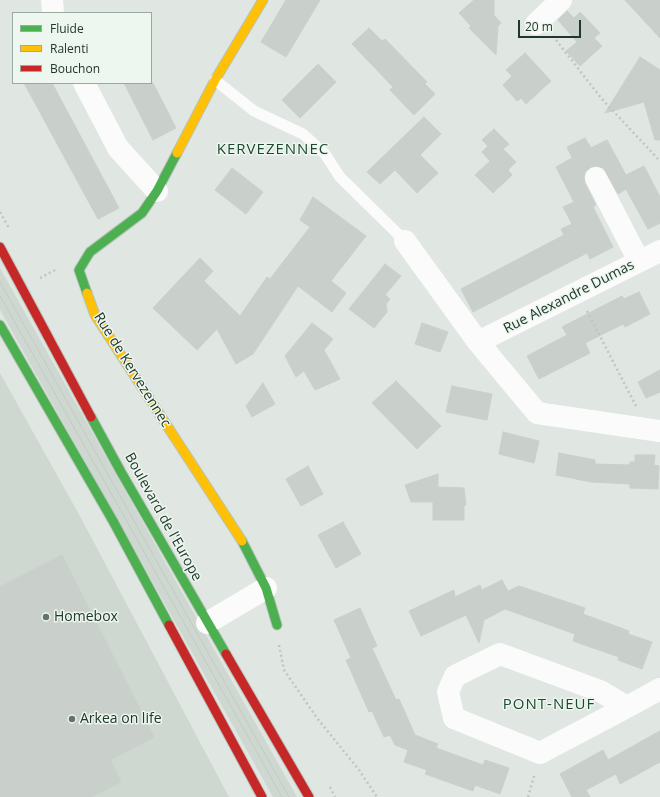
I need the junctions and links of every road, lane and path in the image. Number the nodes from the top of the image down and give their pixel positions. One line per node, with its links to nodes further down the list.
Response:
1 (52, 0): 4 (street)
2 (263, 0): 6 (main road, Rue de Kervezennec)
3 (561, 0): 5 (street)
4 (53, 12)
5 (538, 22): 8 (path)
6 (215, 80): 10 (main road, Rue de Kervezennec); 11 (lane)
7 (85, 84): 10 (street)
8 (660, 160)
9 (596, 178): 14 (street)
10 (157, 191): 19 (main road, Rue de Kervezennec)
11 (405, 241): 17 (street)
12 (0, 247): 20 (main road, Boulevard de l'Europe)
13 (660, 251): 14 (street, Rue Alexandre Dumas)
14 (640, 261): 15 (street, Rue Alexandre Dumas)
15 (577, 292): 17 (street, Rue Alexandre Dumas); 18 (path)
16 (0, 325): 24 (main road)
17 (478, 342): 18 (street)
18 (654, 430)
19 (266, 588): 20 (street); 21 (main road, Rue de Kervezennec)
20 (207, 623): 25 (main road, Boulevard de l'Europe)
21 (277, 625): 26 (path)
22 (660, 689): 23 (street)
23 (627, 707): 23 (street)
24 (262, 797)
25 (309, 797)
26 (377, 797)

